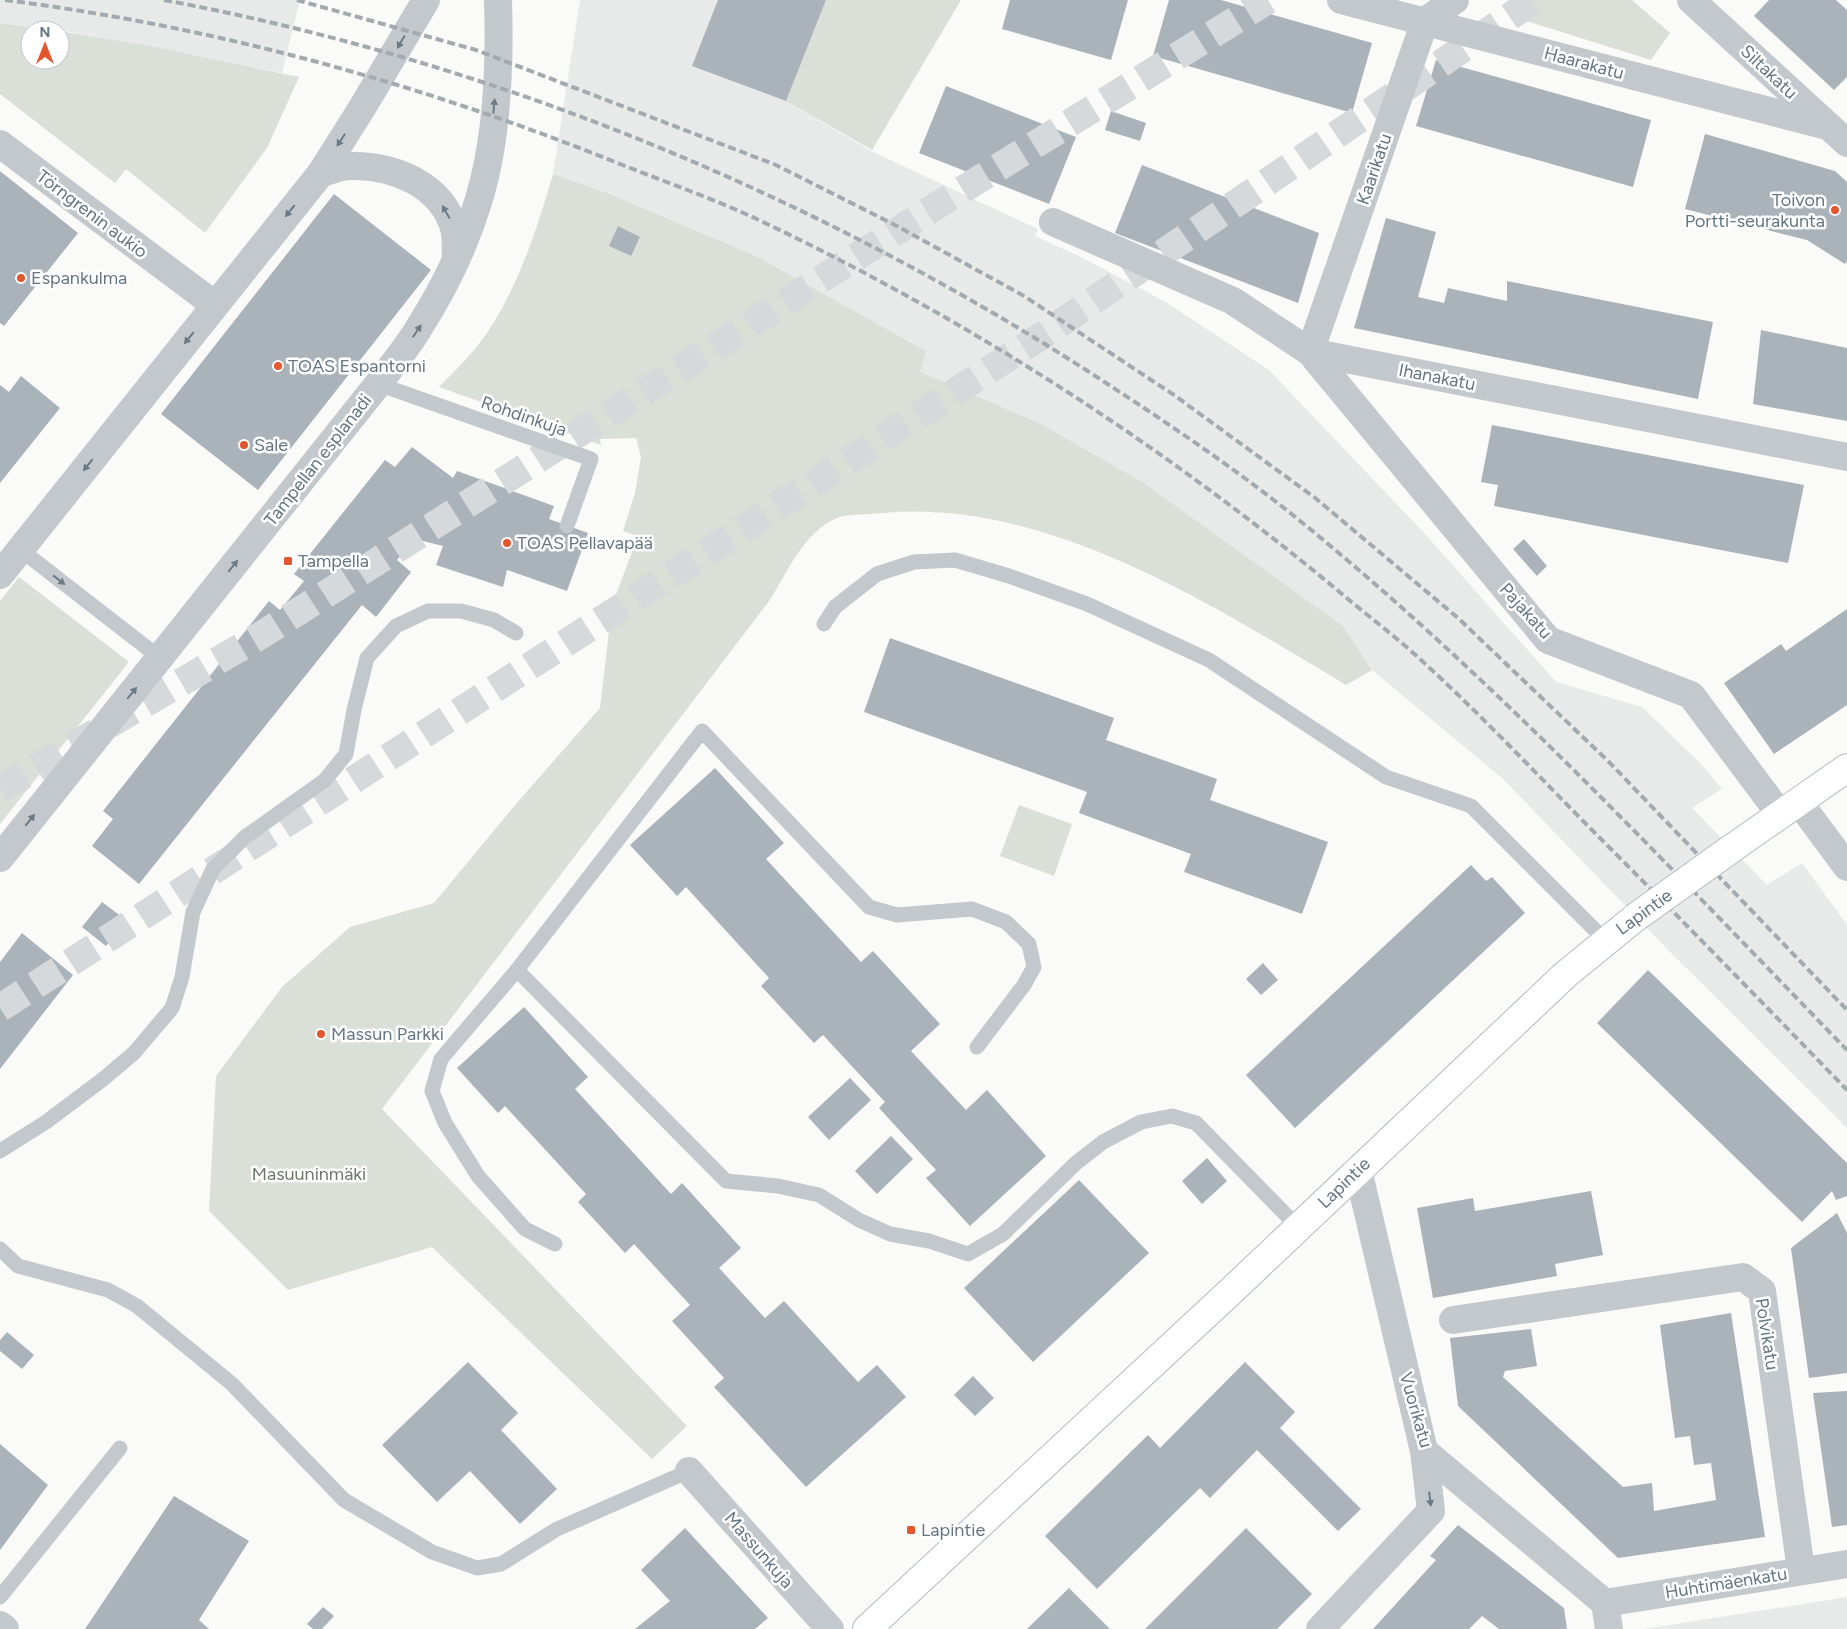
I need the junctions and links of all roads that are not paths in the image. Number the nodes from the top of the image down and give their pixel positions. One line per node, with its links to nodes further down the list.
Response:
1 (426, 0): 9 (street, one-way to 9)
2 (498, 0): 11 (street, Tampellan esplanadi, one-way to 2)
3 (1341, 0): 6 (street, Haarakatu)
4 (1455, 0): 6 (street)
5 (1691, 0): 7 (street, Siltakatu)
6 (1425, 22): 7 (street, Haarakatu); 13 (street, Kaarikatu)
7 (1837, 134)
8 (0, 144): 12 (street, Törngrenin aukio)
9 (321, 173): 11 (street, one-way to 9); 12 (street, one-way to 12)
10 (1053, 222): 13 (street, Ihanakatu)
11 (456, 259): 14 (street, Tampellan esplanadi, one-way to 11)
12 (215, 305): 17 (street, one-way to 17)
13 (1310, 352): 15 (street, Ihanakatu); 23 (street, Pajakatu)
14 (378, 384): 16 (lane, Rohdinkuja); 21 (street, Tampellan esplanadi, one-way to 14)
15 (1847, 458)
16 (567, 526)
17 (20, 550): 18 (street); 21 (lane, one-way to 21)
18 (0, 575)
19 (824, 624): 26 (lane)
20 (516, 633): 29 (lane)
21 (160, 658): 24 (street, Tampellan esplanadi, one-way to 21)
22 (1847, 768): 23 (main road, Lapintie)
23 (1789, 808): 25 (street, Pajakatu); 26 (main road, Lapintie, bridge)
24 (0, 858)
25 (1847, 867)
26 (1605, 940): 30 (main road, Lapintie)
27 (517, 970): 28 (lane); 31 (lane); 32 (lane)
28 (977, 1047)
29 (0, 1151)
30 (1358, 1170): 31 (main road, Lapintie); 36 (street, Vuorikatu)
31 (1298, 1228): 45 (main road, Lapintie)
32 (555, 1244)
33 (0, 1248): 37 (lane)
34 (1453, 1320): 39 (street, Polvikatu)
35 (120, 1448): 40 (lane)
36 (1424, 1451): 41 (street, Vuorikatu); 46 (street, one-way to 46)
37 (689, 1471): 44 (street, Massunkuja)
38 (1847, 1564): 39 (street, Huhtimäenkatu)
39 (1801, 1570): 41 (street, Huhtimäenkatu)
40 (0, 1598)
41 (1607, 1616)
42 (0, 1625): 43 (street)
43 (5, 1629)
44 (830, 1629)
45 (867, 1629)
46 (1320, 1629)

